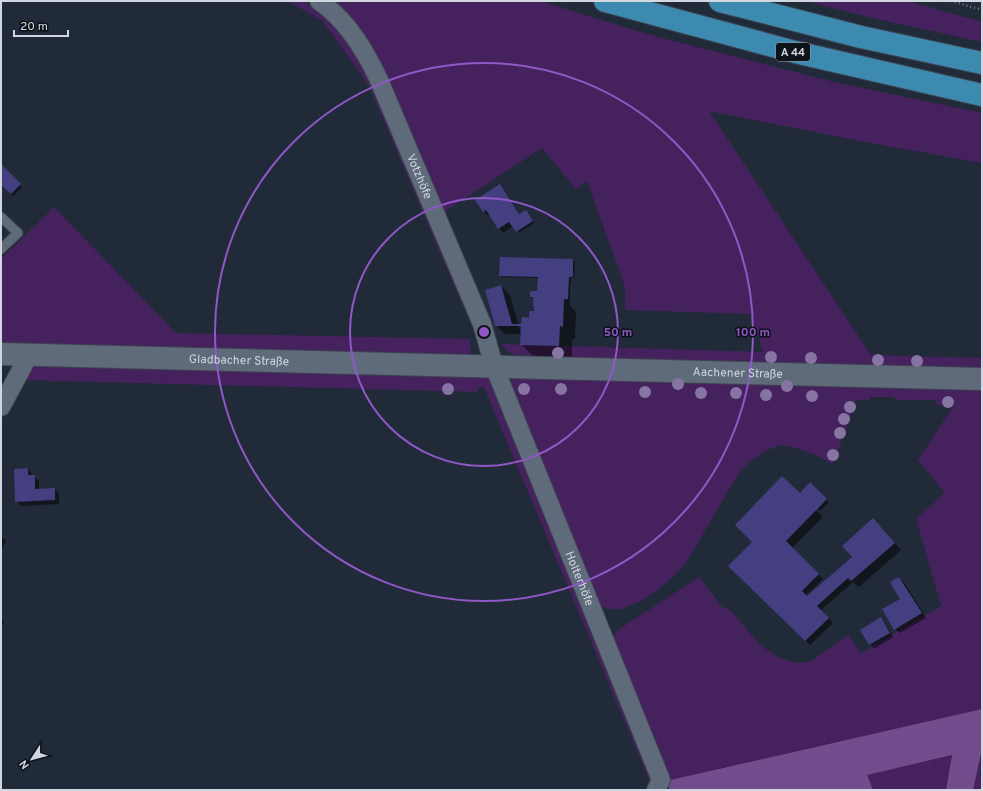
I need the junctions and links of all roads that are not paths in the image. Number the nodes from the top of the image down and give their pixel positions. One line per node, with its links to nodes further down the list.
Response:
1 (319, 1): 10 (street, Votzhöfe)
2 (605, 1): 5 (highway, A 44)
3 (720, 1): 4 (highway)
4 (982, 63)
5 (982, 95)
6 (1, 217): 7 (lane)
7 (1, 249)
8 (1, 354): 9 (street, Gladbacher Straße)
9 (29, 355): 10 (street, Gladbacher Straße); 12 (street)
10 (486, 366): 11 (street, Aachener Straße); 13 (street, Holterhöfe)
11 (982, 379)
12 (1, 407)
13 (656, 790)

